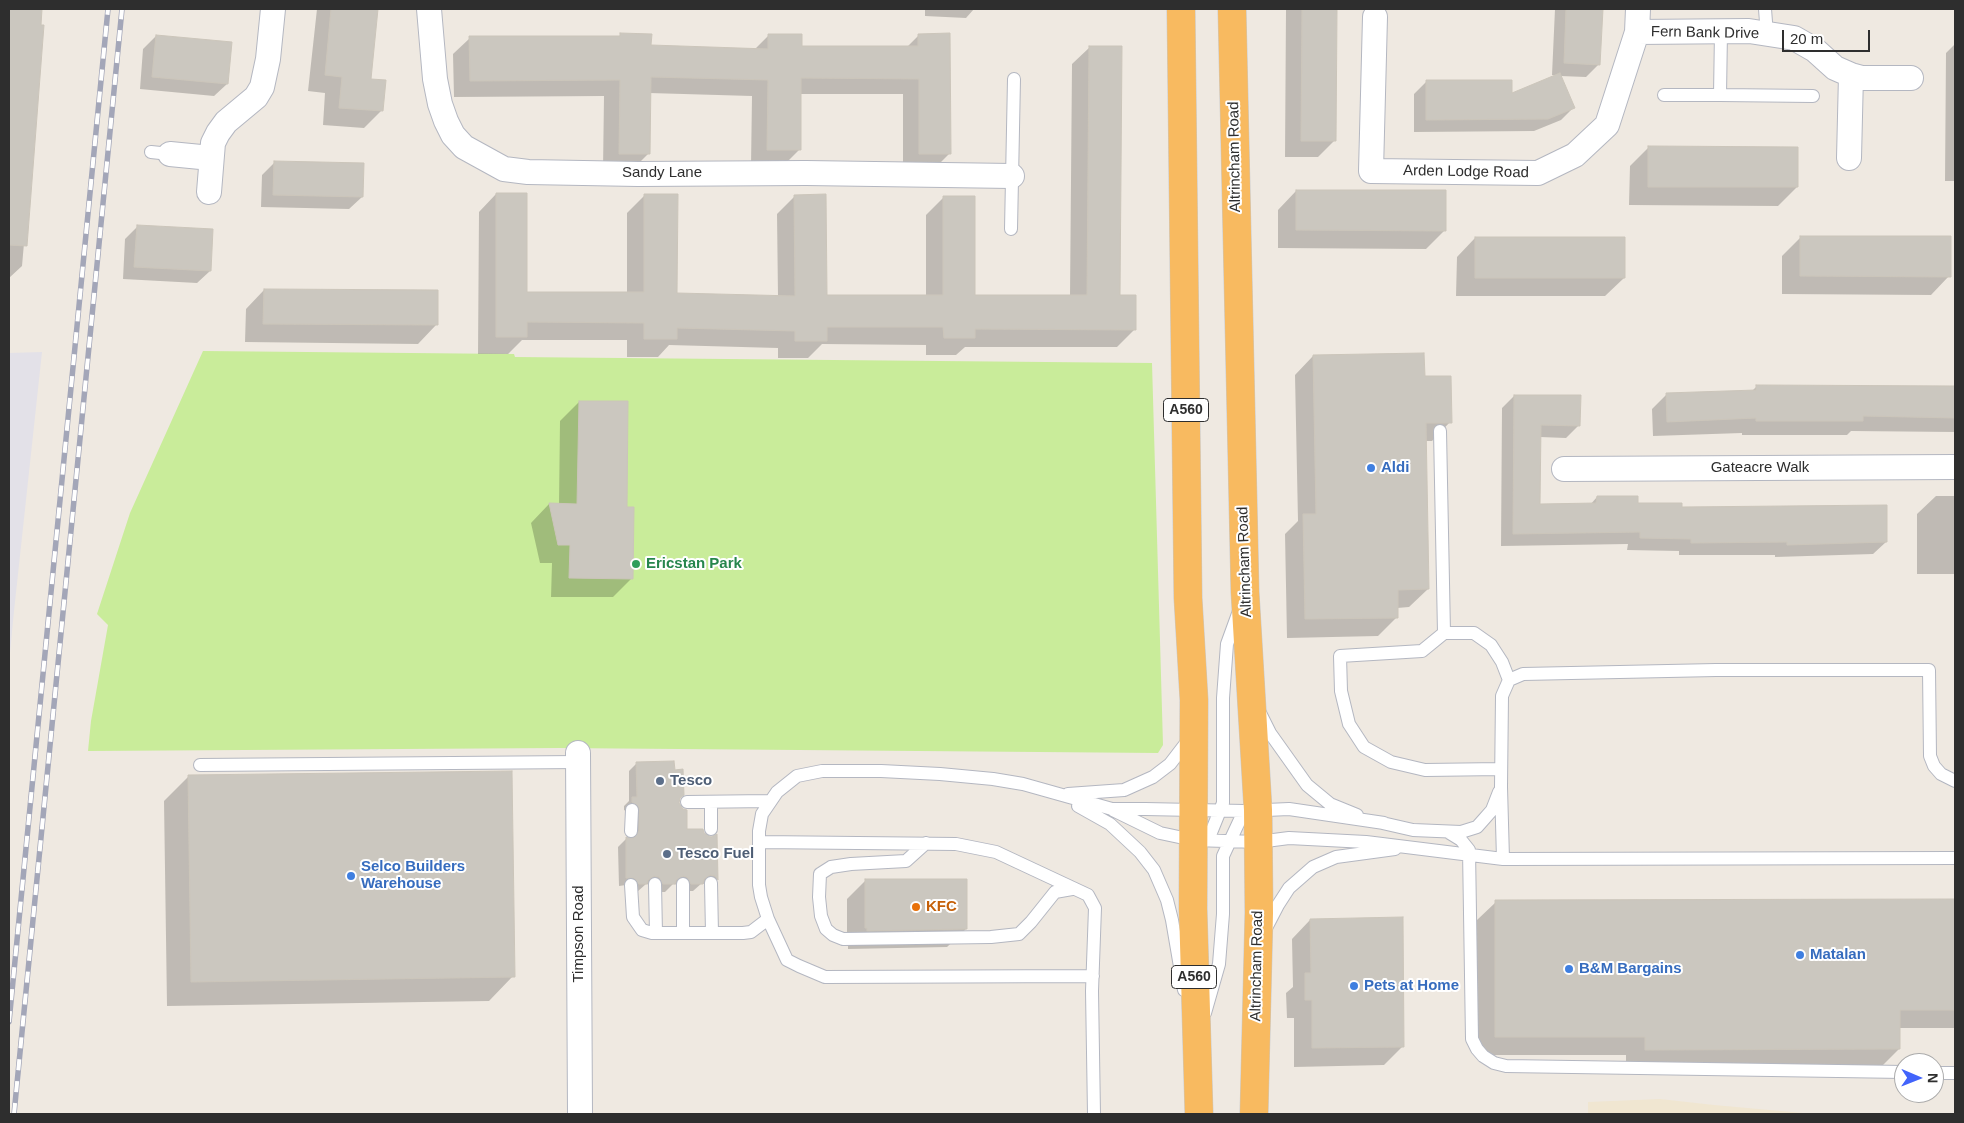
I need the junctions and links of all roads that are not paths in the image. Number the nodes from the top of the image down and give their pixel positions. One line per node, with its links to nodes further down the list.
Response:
1 (273, 9): 18 (street)
2 (428, 9): 20 (street, Sandy Lane)
3 (1181, 9): 30 (highway, A560)
4 (1232, 9): 26 (highway, Altrincham Road)
5 (1638, 9): 8 (street, Arden Lodge Road)
6 (1765, 9): 10 (lane)
7 (1375, 17): 8 (street, Arden Lodge Road)
8 (1637, 32): 9 (street, Fern Bank Drive)
9 (1721, 32): 10 (street, Fern Bank Drive); 15 (lane)
10 (1767, 35): 11 (street, Fern Bank Drive)
11 (1851, 75): 12 (street, Fern Bank Drive); 19 (street)
12 (1911, 78)
13 (1014, 79): 20 (lane)
14 (1664, 95): 15 (lane)
15 (1720, 95): 16 (lane)
16 (1813, 96)
17 (160, 153): 18 (street)
18 (211, 158): 21 (street)
19 (1849, 158)
20 (1012, 176): 22 (lane)
21 (209, 192)
22 (1012, 229)
23 (1440, 431): 27 (lane)
24 (1955, 467): 25 (street, Gateacre Walk)
25 (1564, 469)
26 (1245, 592): 29 (highway, Altrincham Road); 43 (lane)
27 (1444, 634): 28 (lane); 33 (lane)
28 (1509, 680): 33 (lane); 34 (lane)
29 (1252, 697): 44 (highway, Altrincham Road); 45 (lane)
30 (1193, 734): 36 (lane); 42 (highway, A560)
31 (578, 758): 32 (lane); 71 (street, Timpson Road)
32 (200, 765)
33 (1501, 769): 35 (lane)
34 (1955, 781)
35 (1501, 787): 48 (lane); 57 (lane)
36 (1058, 795): 37 (lane); 40 (lane); 69 (lane)
37 (769, 801): 39 (lane); 51 (lane)
38 (687, 802): 39 (lane)
39 (710, 802): 46 (lane)
40 (1112, 809): 42 (lane); 49 (lane)
41 (632, 810): 47 (lane)
42 (1193, 811): 43 (lane); 49 (highway, A560)
43 (1221, 811): 44 (lane); 49 (lane)
44 (1251, 811): 45 (lane); 50 (lane); 52 (highway, Altrincham Road)
45 (1384, 824): 48 (lane)
46 (710, 829)
47 (631, 831)
48 (1448, 832): 55 (lane)
49 (1200, 840): 50 (lane); 69 (highway, A560)
50 (1230, 841): 52 (lane); 69 (lane)
51 (759, 842): 53 (lane); 63 (lane)
52 (1258, 842): 54 (lane); 67 (highway, Altrincham Road)
53 (926, 843): 62 (lane); 62 (lane)
54 (1412, 847): 55 (lane); 67 (lane)
55 (1469, 856): 57 (lane); 70 (lane)
56 (1955, 858): 57 (lane)
57 (1503, 859)
58 (710, 883): 65 (lane)
59 (655, 884): 64 (lane)
60 (683, 884): 66 (lane)
61 (631, 885): 64 (lane)
62 (1072, 888): 68 (lane)
63 (768, 919): 65 (lane); 68 (lane)
64 (656, 933): 66 (lane)
65 (712, 933): 66 (lane)
66 (684, 934)
67 (1258, 944): 74 (highway, Altrincham Road)
68 (1093, 976): 72 (lane)
69 (1196, 1044): 73 (highway, A560)
70 (1894, 1072)
71 (580, 1114)
72 (1094, 1114)
73 (1199, 1114)
74 (1254, 1114)

